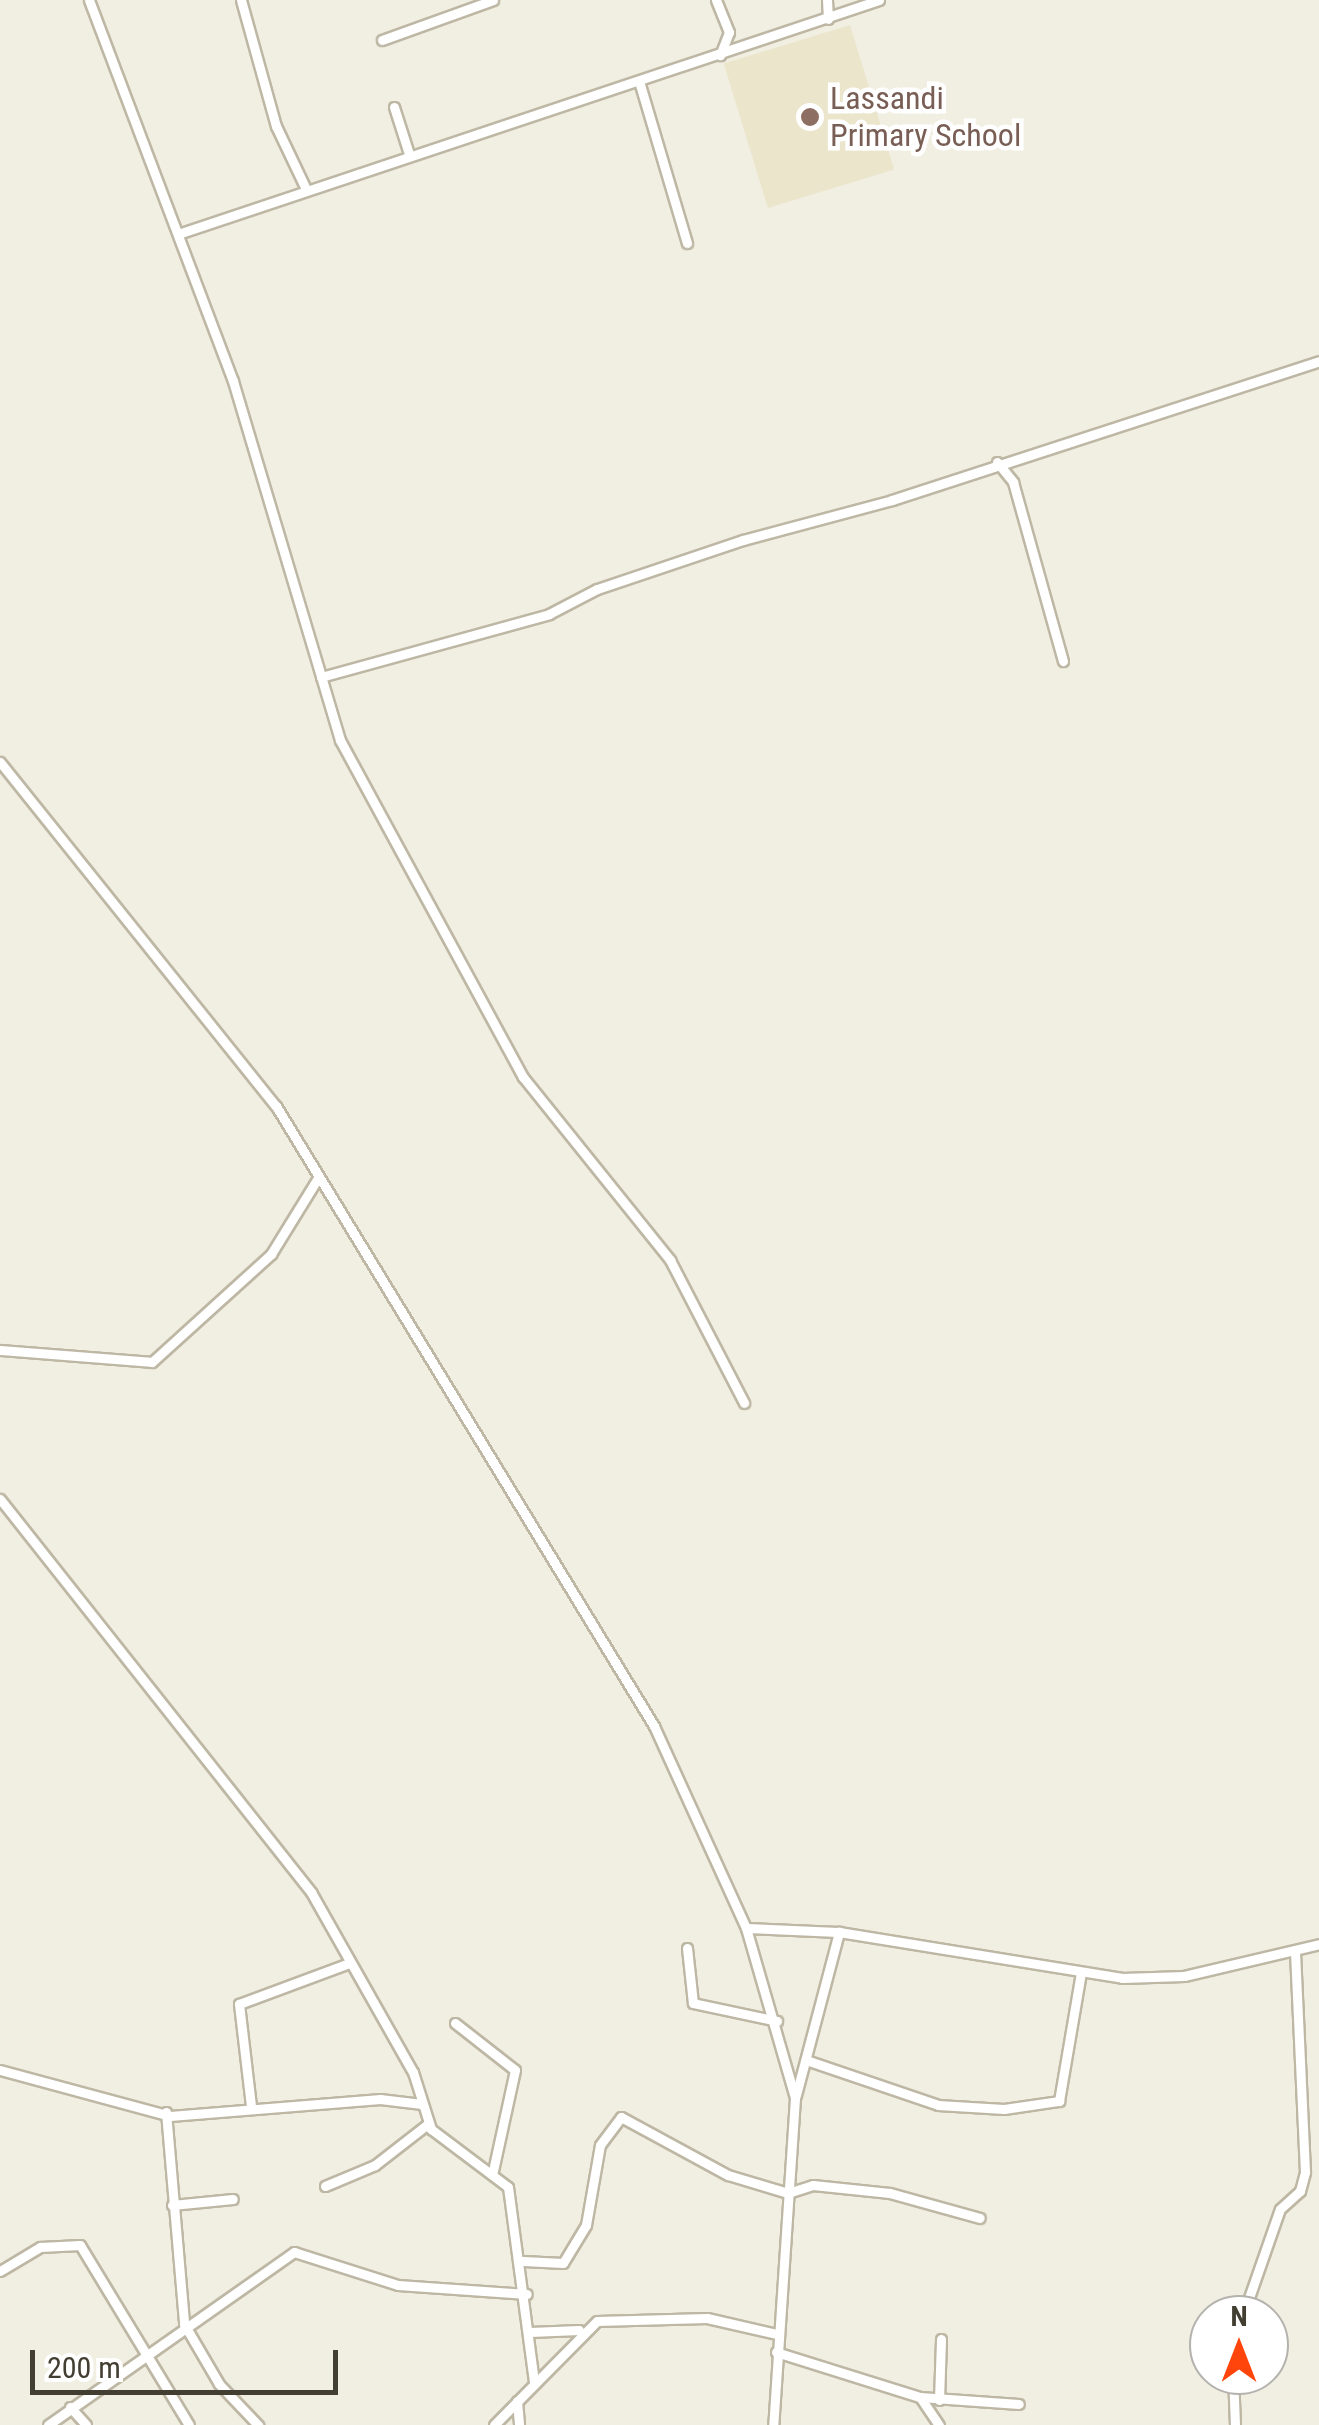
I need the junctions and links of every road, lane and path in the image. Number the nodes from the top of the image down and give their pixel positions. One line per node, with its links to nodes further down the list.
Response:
1 (90, 0): 16 (street)
2 (241, 0): 15 (street)
3 (492, 0): 9 (street)
4 (716, 0): 8 (street)
5 (827, 0): 7 (street)
6 (879, 0): 7 (street)
7 (828, 19): 10 (street)
8 (729, 32): 10 (street); 11 (street)
9 (382, 40)
10 (758, 42): 11 (street)
11 (720, 55): 12 (street)
12 (639, 81): 14 (street); 17 (street)
13 (394, 107): 14 (street)
14 (408, 154): 15 (street)
15 (305, 187): 16 (street)
16 (178, 234): 21 (street)
17 (687, 242)
18 (1319, 361): 19 (street)
19 (997, 462): 20 (street); 21 (street)
20 (1062, 660)
21 (321, 677): 25 (street)
22 (0, 762): 23 (street)
23 (318, 1178): 24 (street); 27 (street)
24 (0, 1350)
25 (744, 1404)
26 (0, 1499): 32 (street)
27 (746, 1928): 28 (street); 34 (street)
28 (839, 1932): 33 (street); 36 (street)
29 (1319, 1944): 31 (street)
30 (687, 1948): 34 (street)
31 (1294, 1952): 33 (street); 52 (street)
32 (349, 1963): 39 (street); 40 (street)
33 (1081, 1972): 36 (street)
34 (777, 2021): 38 (street)
35 (455, 2024): 43 (street)
36 (809, 2061): 38 (street)
37 (0, 2070): 41 (street)
38 (795, 2098): 45 (street)
39 (422, 2104): 40 (street); 42 (street)
40 (251, 2106): 41 (street)
41 (166, 2112): 47 (street)
42 (429, 2124): 43 (street); 44 (street)
43 (493, 2170): 49 (street)
44 (325, 2186)
45 (788, 2193): 48 (street); 49 (street); 56 (street)
46 (233, 2199): 47 (street)
47 (172, 2205): 53 (street)
48 (980, 2218)
49 (523, 2261): 51 (street)
50 (0, 2271): 59 (street)
51 (527, 2294): 53 (street); 55 (street)
52 (1250, 2295)
53 (184, 2324): 59 (street); 70 (street)
54 (580, 2330): 55 (street); 56 (street); 60 (street)
55 (530, 2332): 60 (street)
56 (778, 2334): 58 (street)
57 (941, 2339): 63 (street)
58 (776, 2352): 62 (street); 73 (street)
59 (144, 2360): 66 (street); 69 (street)
60 (534, 2383): 64 (street)
61 (1234, 2395): 75 (street)
62 (920, 2397): 63 (street); 74 (street)
63 (940, 2400): 65 (street)
64 (517, 2401): 71 (street); 72 (street)
65 (1020, 2404)
66 (70, 2407): 67 (street); 68 (street)
67 (48, 2425)
68 (86, 2425)
69 (190, 2425)
70 (258, 2425)
71 (494, 2425)
72 (519, 2425)
73 (773, 2425)
74 (939, 2425)
75 (1235, 2425)

